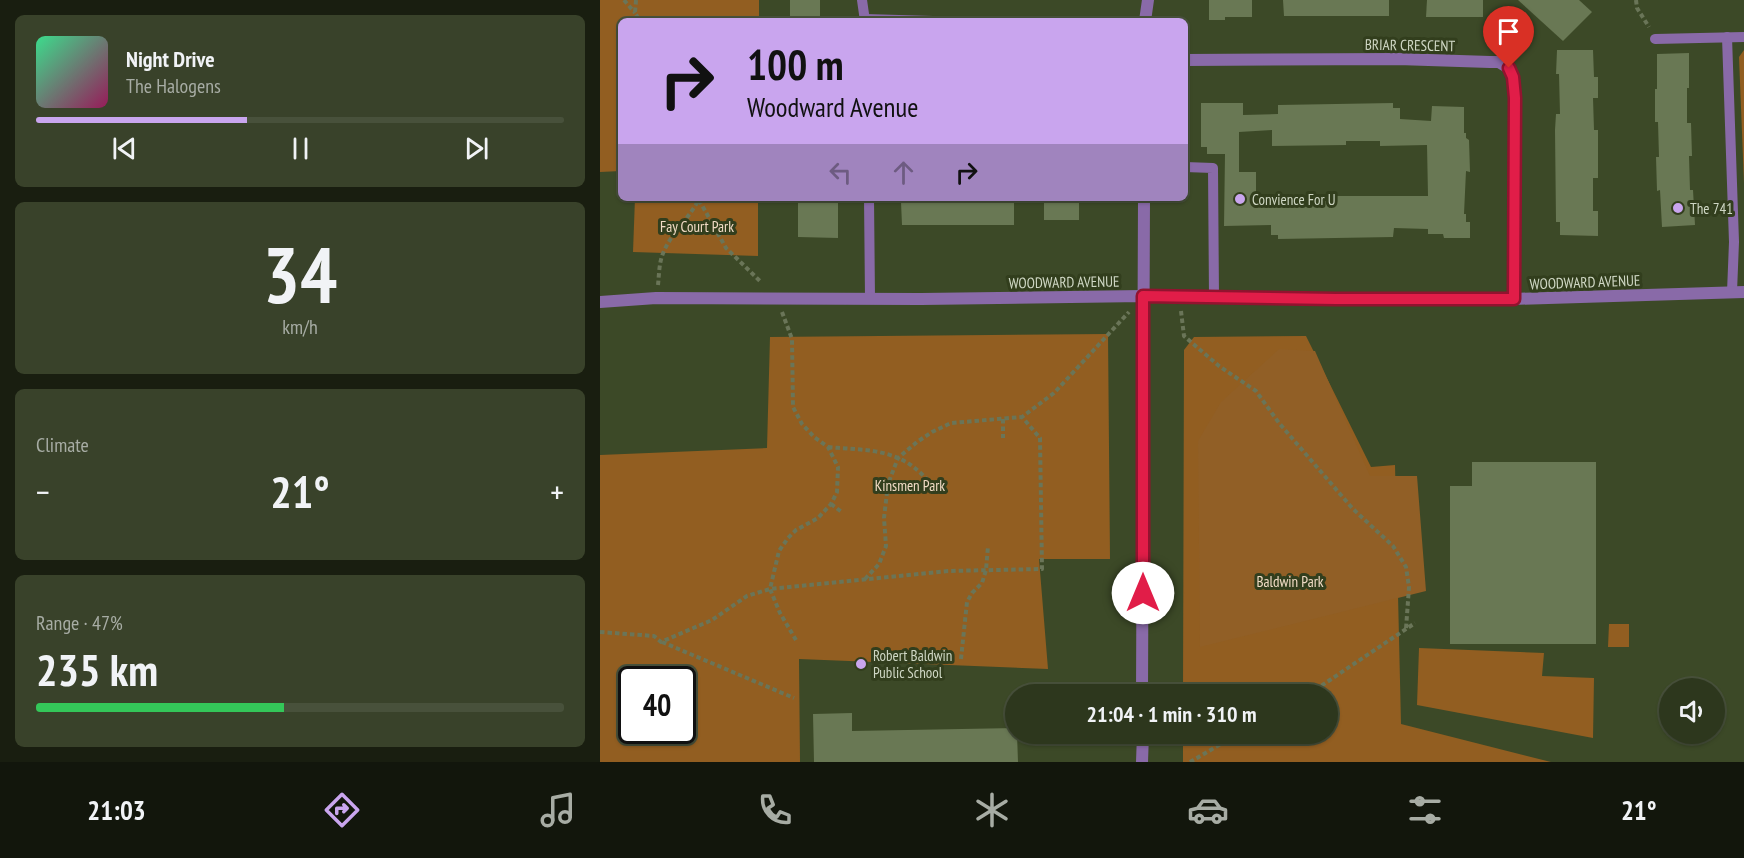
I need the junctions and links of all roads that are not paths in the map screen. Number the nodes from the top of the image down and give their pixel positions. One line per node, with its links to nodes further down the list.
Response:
1 (862, 0): 3 (lane)
2 (1148, 0): 4 (street)
3 (865, 18)
4 (1145, 18)
5 (1727, 37): 6 (lane); 7 (lane); 13 (lane)
6 (1744, 37)
7 (1655, 39)
8 (1188, 60): 18 (street, BRIAR CRESCENT)
9 (1188, 167): 16 (lane)
10 (869, 201): 17 (lane)
11 (1144, 201): 15 (street)
12 (1744, 233): 13 (lane)
13 (1734, 242): 14 (lane)
14 (1738, 292): 18 (street, WOODWARD AVENUE)
15 (1143, 296): 16 (street, WOODWARD AVENUE); 17 (street, WOODWARD AVENUE); 20 (street)
16 (1214, 297): 18 (street, WOODWARD AVENUE)
17 (870, 298): 19 (street, WOODWARD AVENUE)
18 (1514, 299)
19 (600, 302)
20 (1142, 684)
21 (1143, 744): 22 (street)
22 (1142, 762)

